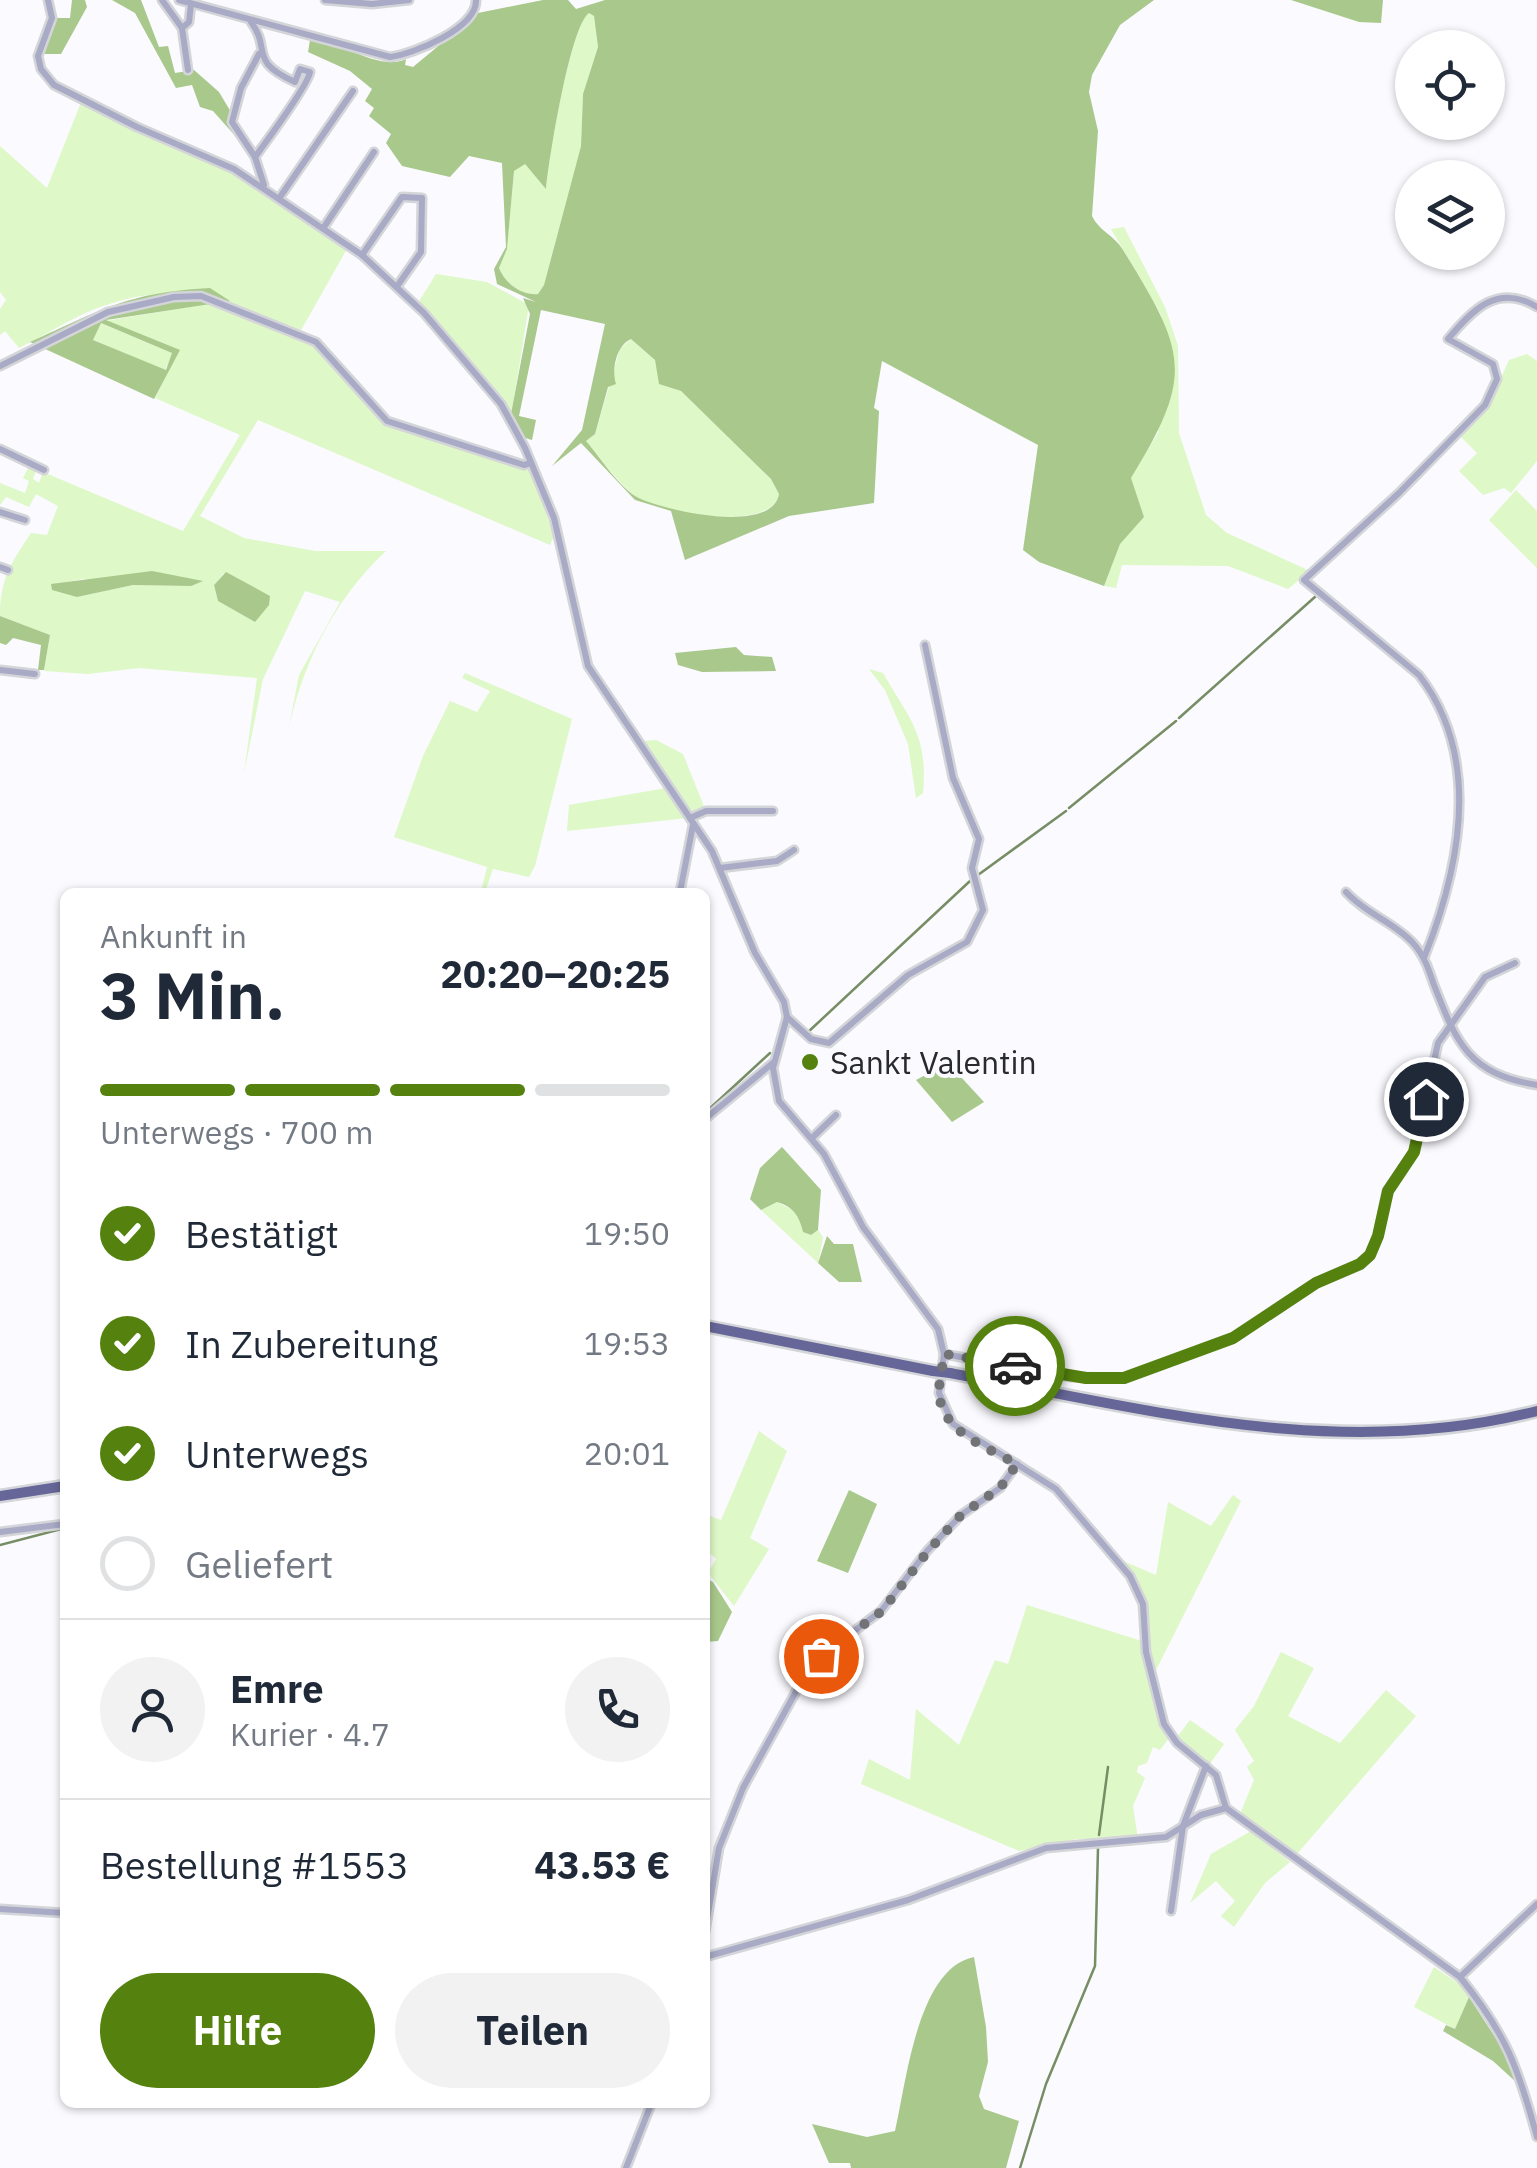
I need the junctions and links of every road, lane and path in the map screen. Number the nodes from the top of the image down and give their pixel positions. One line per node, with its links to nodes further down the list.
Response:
1 (48, 0): 15 (street)
2 (162, 0): 9 (street)
3 (179, 0): 7 (street)
4 (325, 0): 5 (street)
5 (406, 0)
6 (476, 0): 8 (street)
7 (191, 4): 8 (street); 9 (street)
8 (250, 20): 10 (street)
9 (182, 28): 11 (street)
10 (258, 54): 14 (street); 14 (street)
11 (188, 70)
12 (352, 90): 16 (street)
13 (374, 152): 17 (street)
14 (255, 157): 15 (street)
15 (264, 186): 16 (street)
16 (280, 197): 17 (street)
17 (324, 227): 18 (street)
18 (362, 255): 19 (street); 19 (street)
19 (398, 285): 23 (street)
20 (1537, 308): 36 (street)
21 (0, 366): 23 (street)
22 (0, 449): 24 (street)
23 (531, 463): 31 (street)
24 (44, 470)
25 (0, 512): 26 (street)
26 (26, 520)
27 (925, 646): 38 (street)
28 (0, 670): 29 (street)
29 (35, 674)
30 (773, 811): 31 (street)
31 (692, 820): 33 (street); 34 (street)
32 (794, 850): 33 (street)
33 (720, 868): 38 (street)
34 (681, 888)
35 (1346, 892): 36 (street)
36 (1424, 958): 39 (street)
37 (1514, 963): 39 (street)
38 (787, 1017): 40 (street)
39 (1449, 1024): 41 (street); 46 (street)
40 (774, 1062): 42 (street); 44 (street)
41 (1537, 1085)
42 (710, 1115)
43 (836, 1115): 44 (street)
44 (812, 1138): 46 (street)
45 (710, 1327): 47 (main road, bridge)
46 (944, 1354): 48 (street)
47 (1537, 1411)
48 (1017, 1464): 53 (street); 58 (street)
49 (60, 1487): 50 (main road)
50 (0, 1496)
51 (60, 1525): 52 (street)
52 (0, 1532)
53 (1206, 1766): 54 (street); 55 (street)
54 (1226, 1808): 55 (street); 64 (street)
55 (1184, 1826): 56 (street); 57 (street)
56 (1170, 1835): 57 (street); 63 (street)
57 (1180, 1845): 61 (street)
58 (710, 1902)
59 (1537, 1904): 64 (street)
60 (0, 1909): 62 (street)
61 (1171, 1911)
62 (60, 1914)
63 (710, 1956)
64 (1460, 1977): 66 (street)
65 (650, 2108): 67 (street)
66 (1537, 2137)
67 (626, 2168)

